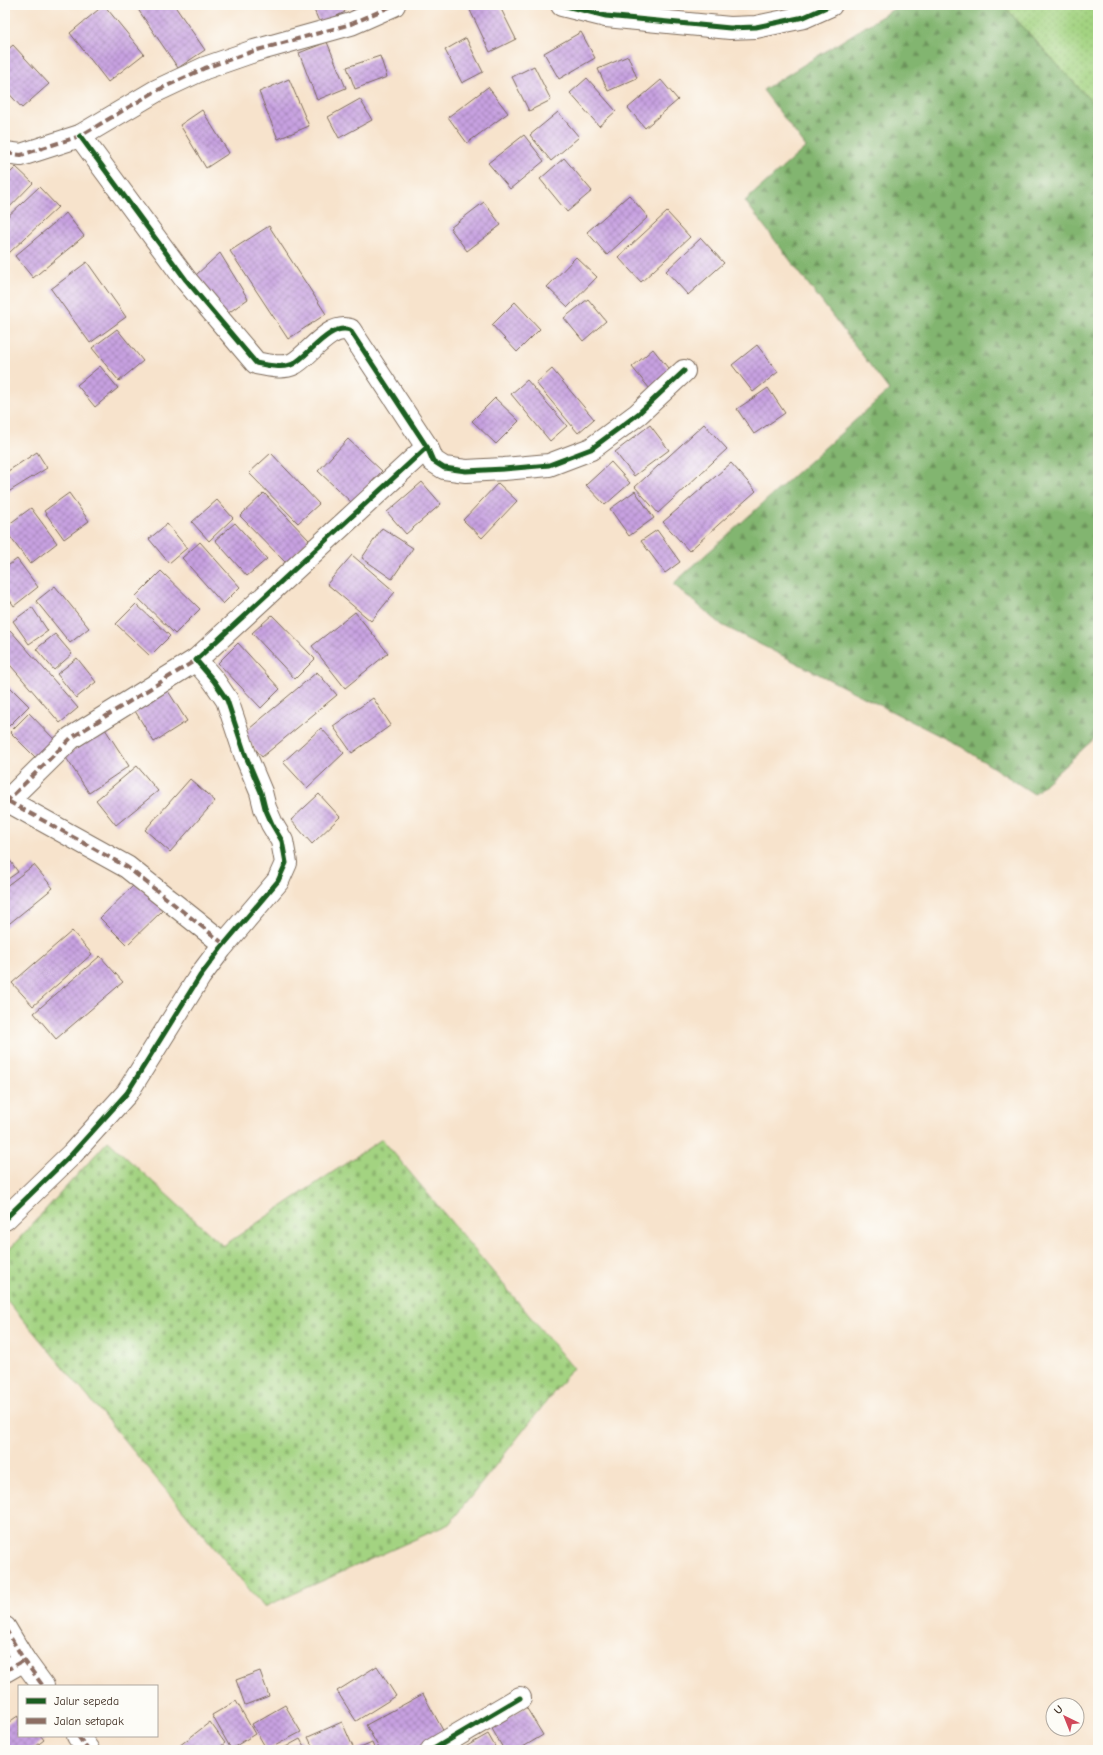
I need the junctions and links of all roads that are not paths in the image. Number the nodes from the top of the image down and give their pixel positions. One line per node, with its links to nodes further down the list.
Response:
1 (394, 5): 4 (street)
2 (562, 5): 3 (street)
3 (831, 5)
4 (80, 136): 5 (street); 7 (street)
5 (5, 153)
6 (684, 371): 7 (street)
7 (427, 447): 8 (street)
8 (196, 660): 9 (street); 10 (street)
9 (6, 802): 10 (street)
10 (224, 944): 11 (street)
11 (5, 1219)
12 (5, 1628): 13 (street)
13 (24, 1660): 14 (street); 15 (street)
14 (5, 1672)
15 (42, 1685)
16 (520, 1698): 19 (street)
17 (79, 1737): 18 (street)
18 (88, 1750)
19 (432, 1750)

